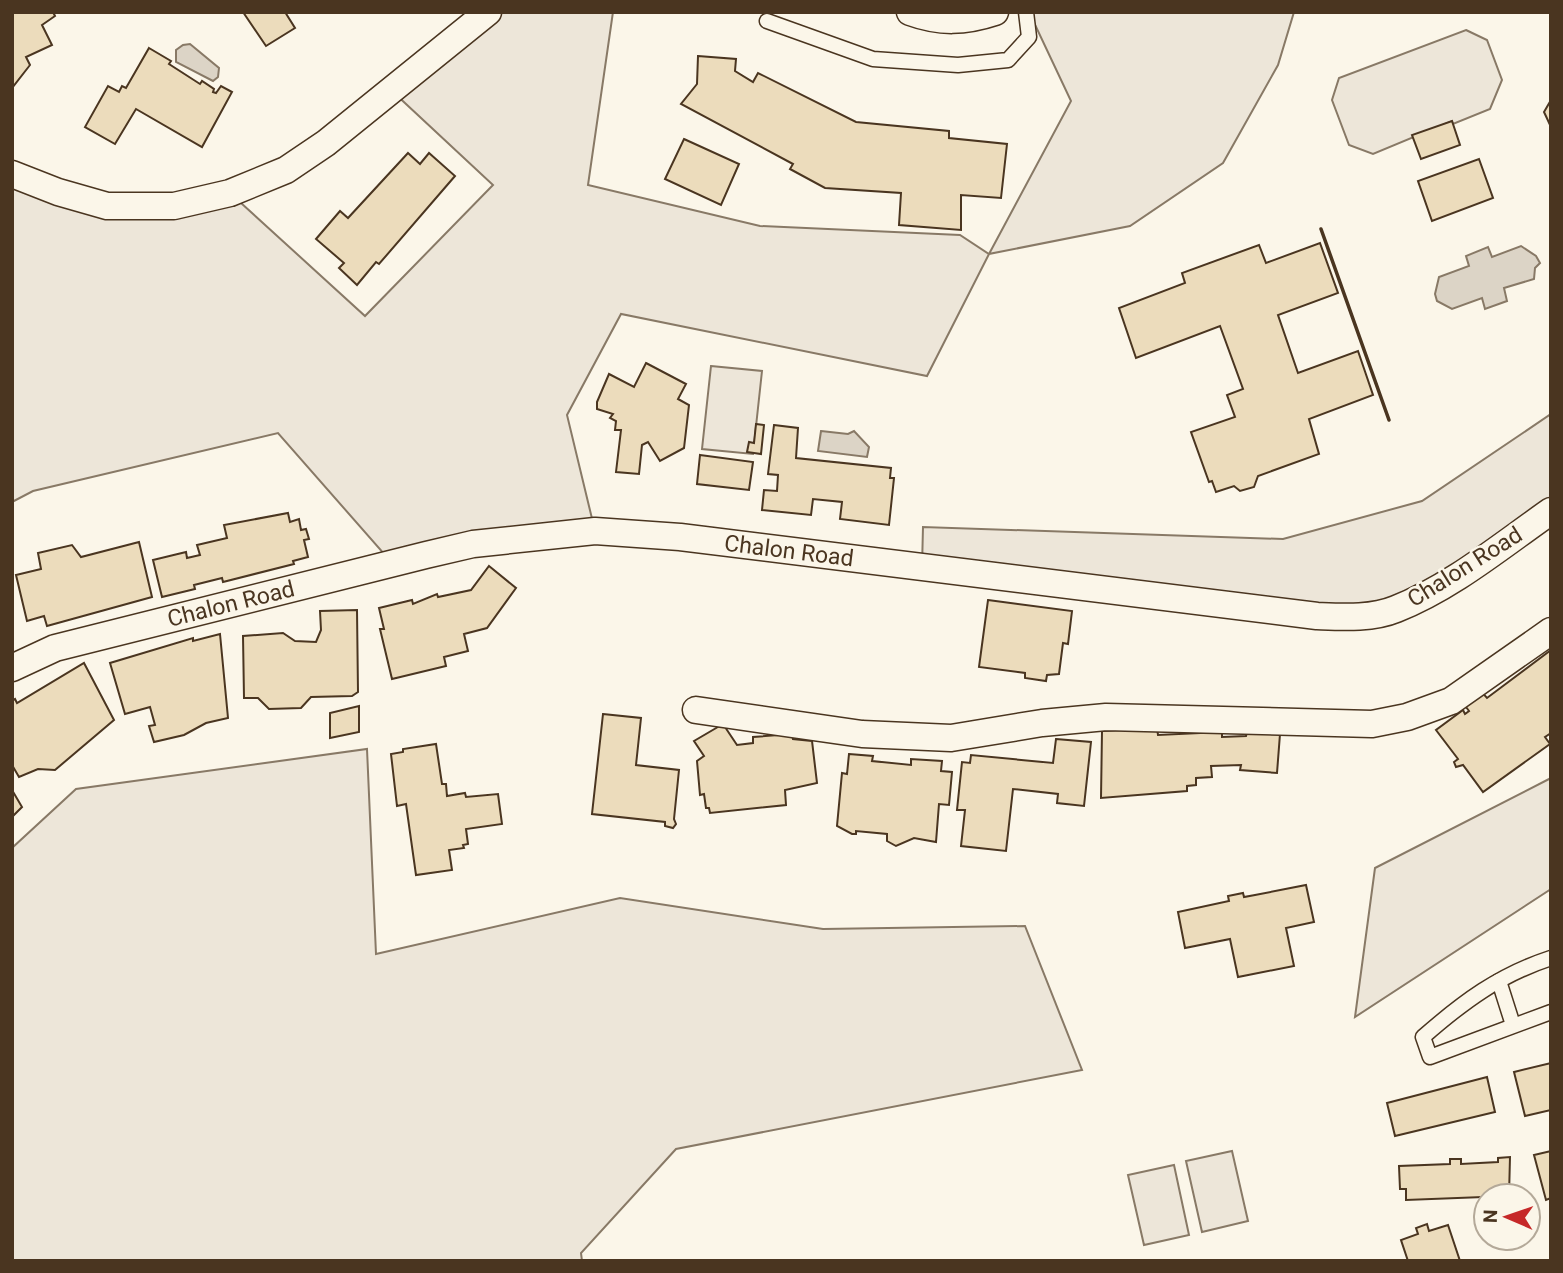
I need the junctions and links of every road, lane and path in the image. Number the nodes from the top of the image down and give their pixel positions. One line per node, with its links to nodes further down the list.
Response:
1 (488, 12): 6 (street)
2 (910, 12): 3 (street)
3 (995, 12)
4 (1026, 12): 5 (lane)
5 (767, 21)
6 (12, 174)
7 (1551, 511): 9 (street, Chalon Road)
8 (1551, 631): 10 (street)
9 (12, 668)
10 (696, 710)
11 (1551, 958): 12 (lane)
12 (1499, 981): 14 (lane); 14 (lane)
13 (1551, 1012): 14 (lane)
14 (1513, 1025)

